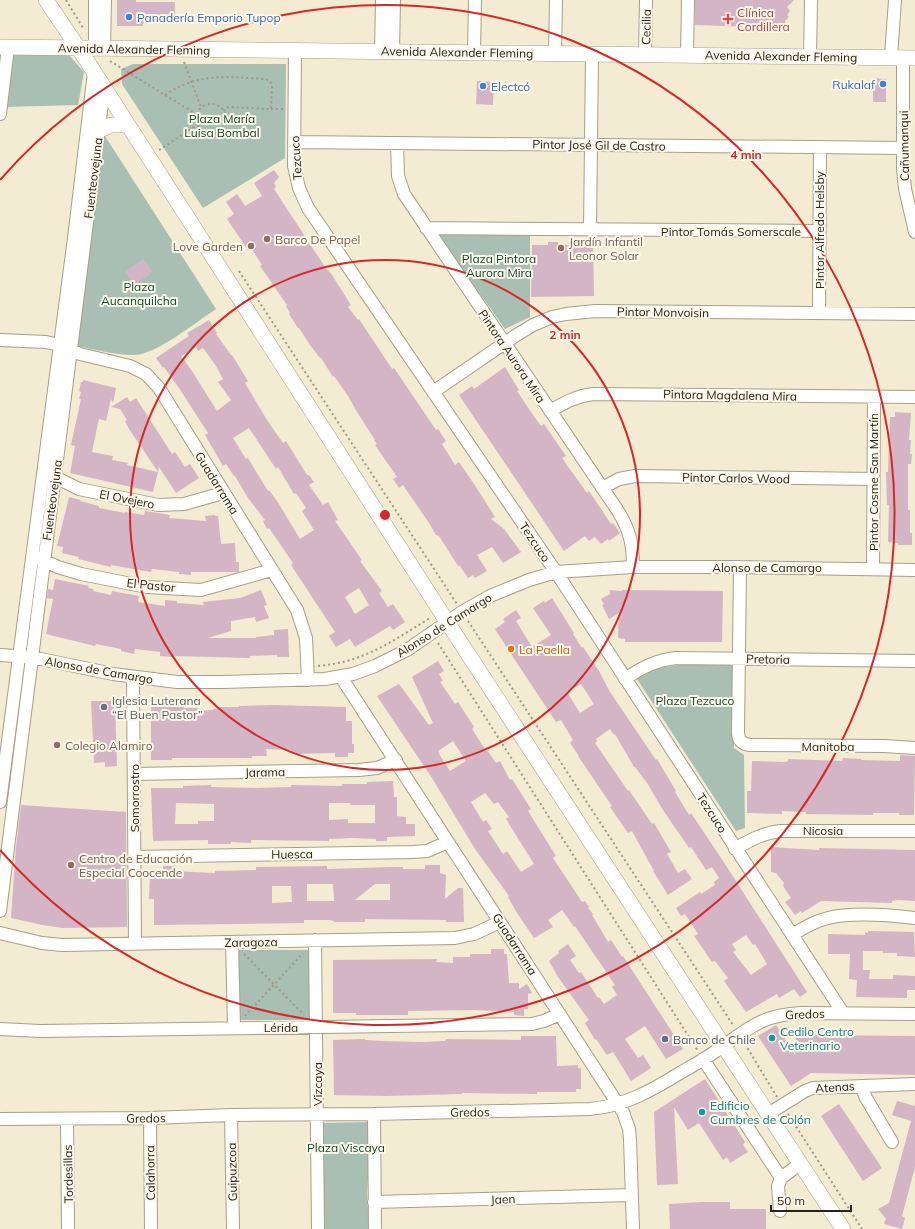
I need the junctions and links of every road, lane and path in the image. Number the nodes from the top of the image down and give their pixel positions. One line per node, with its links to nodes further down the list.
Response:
1 (46, 0): 15 (main road)
2 (66, 0): 13 (path)
3 (95, 0): 18 (street)
4 (105, 0): 18 (street)
5 (382, 0): 17 (street)
6 (394, 0): 17 (street)
7 (475, 0): 19 (street)
8 (556, 0): 20 (street)
9 (646, 0): 22 (street, Cecilia)
10 (688, 0): 23 (street)
11 (811, 0): 24 (street)
12 (895, 0): 25 (street, Cañumanqui)
13 (86, 32)
14 (4, 47): 15 (main road, Avenida Alexander Fleming); 33 (street)
15 (79, 48): 18 (main road, Avenida Alexander Fleming); 27 (main road)
16 (295, 50): 17 (main road, Avenida Alexander Fleming); 18 (main road, Avenida Alexander Fleming); 38 (street, Tezcuco)
17 (387, 52): 19 (main road, Avenida Alexander Fleming)
18 (103, 53): 30 (path)
19 (474, 53): 20 (main road, Avenida Alexander Fleming)
20 (555, 54): 21 (main road, Avenida Alexander Fleming)
21 (592, 54): 22 (main road, Avenida Alexander Fleming); 40 (street)
22 (645, 55): 23 (main road, Avenida Alexander Fleming)
23 (687, 55): 24 (main road, Avenida Alexander Fleming)
24 (810, 57): 25 (main road, Avenida Alexander Fleming)
25 (903, 58): 42 (street, Cañumanqui)
26 (184, 61): 28 (path)
27 (94, 72): 29 (main road); 54 (street, Fuenteovejuna)
28 (191, 82): 30 (path); 31 (path); 32 (path)
29 (104, 88): 35 (main road); 37 (street, Fuenteovejuna)
30 (165, 96): 34 (path)
31 (201, 108): 32 (path); 34 (path)
32 (224, 111): 36 (path)
33 (0, 114)
34 (196, 114): 36 (path)
35 (128, 125): 37 (main road); 73 (main road)
36 (196, 125): 43 (path)
37 (98, 130): 55 (street, Fuenteovejuna)
38 (294, 142): 39 (street, Pintor José Gil de Castro); 56 (street, Tezcuco)
39 (397, 143): 40 (street, Pintor José Gil de Castro); 45 (street, Pintora Aurora Mira)
40 (591, 145): 41 (street, Pintor José Gil de Castro); 46 (street)
41 (820, 147): 42 (street, Pintor José Gil de Castro); 47 (street, Pintor Alfredo Helsby)
42 (903, 148): 44 (street, Cañumanqui)
43 (163, 156)
44 (912, 205): 48 (street, Cañumanqui)
45 (426, 228): 46 (street, Pintor Tomás Somerscale); 53 (street, Pintora Aurora Mira)
46 (590, 230): 47 (street, Pintor Tomás Somerscale)
47 (819, 232): 50 (street, Pintor Alfredo Helsby)
48 (915, 232)
49 (237, 269): 72 (path)
50 (819, 313): 51 (street, Pintor Monvoisin); 53 (street, Pintor Monvoisin)
51 (915, 314)
52 (0, 340): 54 (street, Guadarrama)
53 (503, 343): 56 (street, Pintor Monvoisin); 59 (street, Pintora Aurora Mira)
54 (59, 345): 55 (street, Guadarrama); 64 (street, Fuenteovejuna)
55 (71, 350): 60 (street, Fuenteovejuna); 63 (street, Guadarrama)
56 (433, 392): 71 (street, Tezcuco)
57 (874, 396): 58 (street, Pintora Magdalena Mira); 59 (street, Pintora Magdalena Mira); 61 (street, Pintor Cosme San Martín)
58 (915, 397)
59 (550, 411): 62 (street, Pintora Aurora Mira)
60 (55, 477): 63 (street, El Ovejero); 65 (street, Fuenteovejuna)
61 (873, 479): 62 (street, Pintor Carlos Wood); 68 (street, Pintor Cosme San Martín)
62 (602, 488): 66 (street, Pintora Aurora Mira)
63 (224, 493): 69 (street, Guadarrama)
64 (33, 556): 65 (street, El Pastor); 76 (street, Fuenteovejuna)
65 (44, 561): 69 (street, El Pastor); 76 (street, Fuenteovejuna)
66 (633, 567): 67 (street, Alonso de Camargo); 71 (street, Alonso de Camargo)
67 (740, 567): 68 (street, Alonso de Camargo); 77 (street)
68 (872, 568): 70 (street, Alonso de Camargo)
69 (272, 570): 79 (street, Guadarrama)
70 (915, 570)
71 (556, 572): 72 (street, Alonso de Camargo); 82 (street, Tezcuco)
72 (462, 612): 73 (street, Alonso de Camargo); 107 (path)
73 (448, 622): 74 (street, Alonso de Camargo); 108 (main road)
74 (431, 633): 79 (path); 80 (street, Alonso de Camargo); 109 (path)
75 (0, 655): 76 (street, Alonso de Camargo)
76 (25, 656): 81 (street, Alonso de Camargo); 87 (street, Fuenteovejuna); 92 (street, Fuenteovejuna)
77 (739, 659): 78 (street, Pretoria); 82 (street, Pretoria); 84 (street, Manitoba)
78 (915, 661)
79 (308, 667): 83 (street, Guadarrama)
80 (341, 676): 83 (street, Alonso de Camargo); 85 (street, Guadarrama)
81 (133, 678): 83 (street, Alonso de Camargo); 86 (street, Somorrostro)
82 (625, 679): 90 (street, Tezcuco)
83 (308, 680)
84 (915, 748)
85 (396, 760): 86 (street, Jarama); 89 (street, Guadarrama)
86 (134, 774): 91 (street, Somorrostro)
87 (0, 802)
88 (915, 831): 90 (street, Nicosia)
89 (448, 842): 91 (street, Huesca); 94 (street, Guadarrama)
90 (735, 849): 96 (street, Tezcuco)
91 (134, 857): 99 (street, Somorrostro)
92 (0, 911)
93 (915, 918): 96 (street)
94 (500, 922): 97 (street, Zaragoza); 101 (street, Guadarrama)
95 (0, 933): 99 (street, Zaragoza)
96 (792, 935): 102 (street, Tezcuco)
97 (315, 940): 98 (street, Zaragoza); 100 (path); 104 (street, Vizcaya)
98 (232, 942): 99 (street, Zaragoza); 100 (path); 105 (street)
99 (135, 943)
100 (274, 985): 104 (path); 105 (path)
101 (560, 1014): 104 (street, Lérida); 112 (street, Guadarrama)
102 (843, 1014): 103 (street, Gredos); 107 (street, Gredos)
103 (915, 1014)
104 (316, 1027): 105 (street, Lérida); 114 (street, Vizcaya)
105 (234, 1028): 106 (street, Lérida)
106 (0, 1029)
107 (739, 1035): 108 (street, Gredos); 113 (path)
108 (724, 1046): 109 (street, Gredos); 116 (main road)
109 (703, 1059): 112 (street, Gredos); 123 (street)
110 (915, 1084): 111 (street, Atenas)
111 (861, 1086): 113 (street, Atenas); 121 (street, Atenas)
112 (619, 1104): 115 (street, Gredos); 124 (street, Guadarrama)
113 (782, 1104): 116 (street, Atenas); 134 (path)
114 (317, 1114): 115 (street, Gredos); 117 (street, Gredos); 130 (street, Vizcaya)
115 (374, 1114): 125 (street)
116 (768, 1114): 122 (main road)
117 (231, 1115): 118 (street, Gredos); 129 (street, Guipuzcoa)
118 (150, 1118): 120 (street, Gredos); 128 (street, Calahorra)
119 (0, 1119): 120 (street, Gredos)
120 (67, 1119): 127 (street, Tordesillas)
121 (892, 1142)
122 (800, 1164): 123 (street); 133 (main road)
123 (781, 1178): 126 (street)
124 (632, 1195): 125 (street, Jaen); 132 (street, Guadarrama)
125 (374, 1202): 131 (street)
126 (780, 1211)
127 (68, 1229)
128 (151, 1229)
129 (233, 1229)
130 (318, 1229)
131 (375, 1229)
132 (633, 1229)
133 (843, 1229)
134 (862, 1229)

